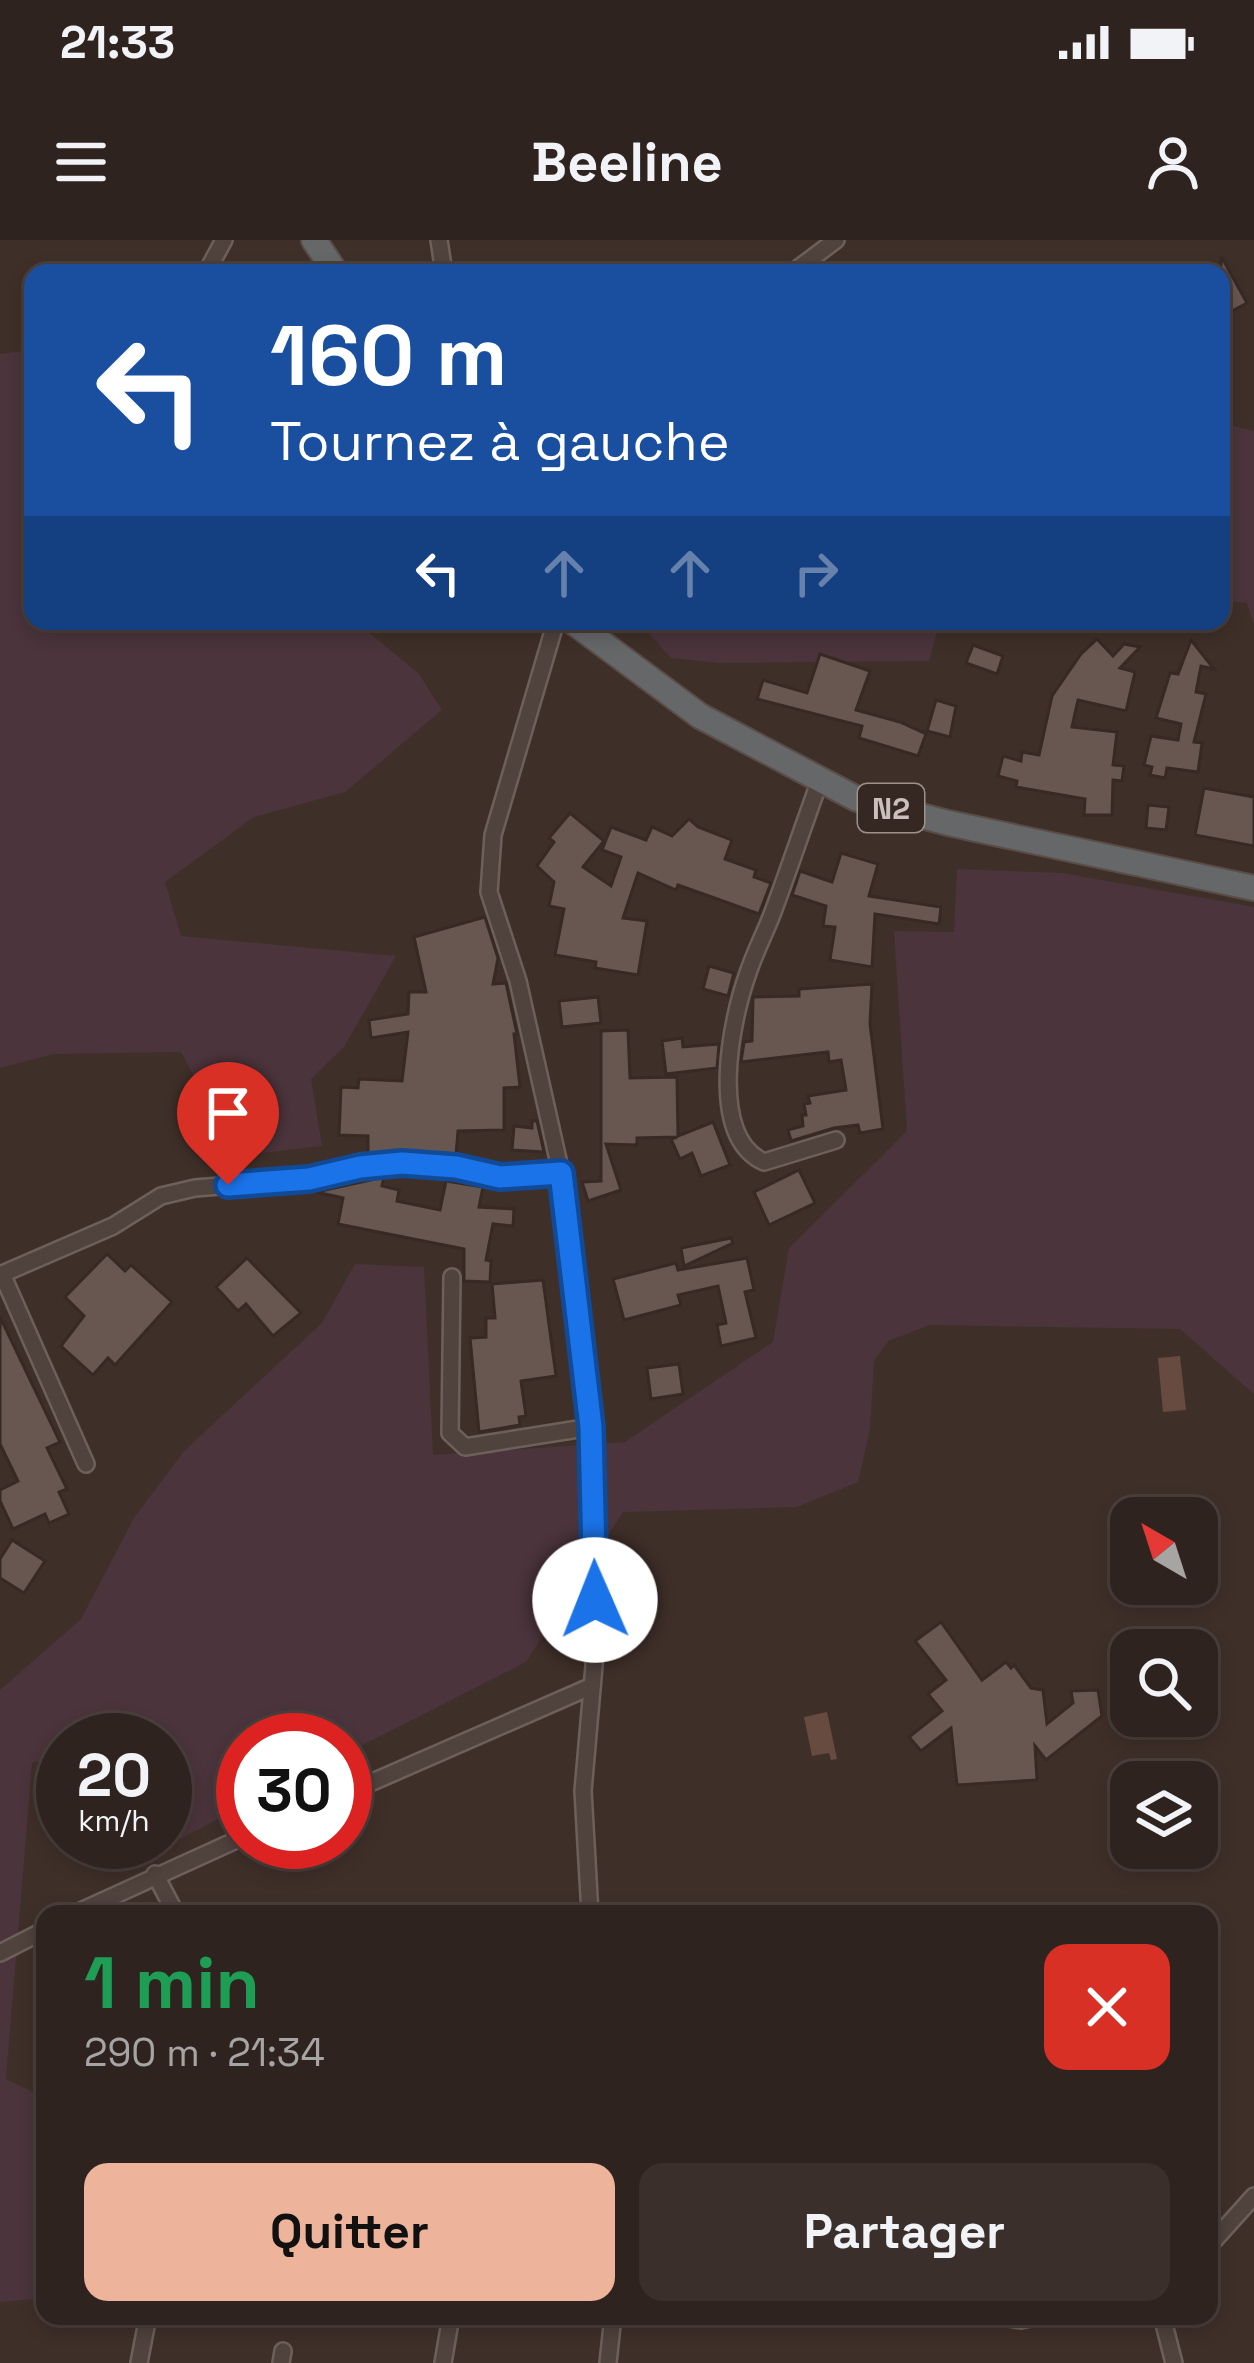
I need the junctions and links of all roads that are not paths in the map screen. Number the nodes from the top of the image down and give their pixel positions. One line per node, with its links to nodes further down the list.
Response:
1 (836, 240): 2 (street)
2 (804, 264)
3 (553, 630): 8 (street)
4 (584, 630): 5 (highway, N2)
5 (820, 780): 6 (highway, N2); 7 (street)
6 (1254, 888)
7 (836, 1140)
8 (561, 1173): 9 (street); 11 (street)
9 (1, 1274): 12 (street)
10 (452, 1277): 11 (street)
11 (591, 1427): 13 (street)
12 (86, 1465)
13 (592, 1686): 14 (street); 19 (street)
14 (372, 1782)
15 (216, 1848): 16 (street)
16 (154, 1874): 17 (street); 18 (street)
17 (92, 1905)
18 (171, 1905)
19 (589, 1905)
20 (36, 1935): 21 (street)
21 (0, 1953)
22 (1254, 2196): 23 (street)
23 (1218, 2236)
24 (146, 2325): 28 (street)
25 (449, 2325): 29 (street)
26 (612, 2325): 30 (street)
27 (1164, 2325): 31 (street)
28 (139, 2363)
29 (443, 2363)
30 (608, 2363)
31 (1174, 2363)

